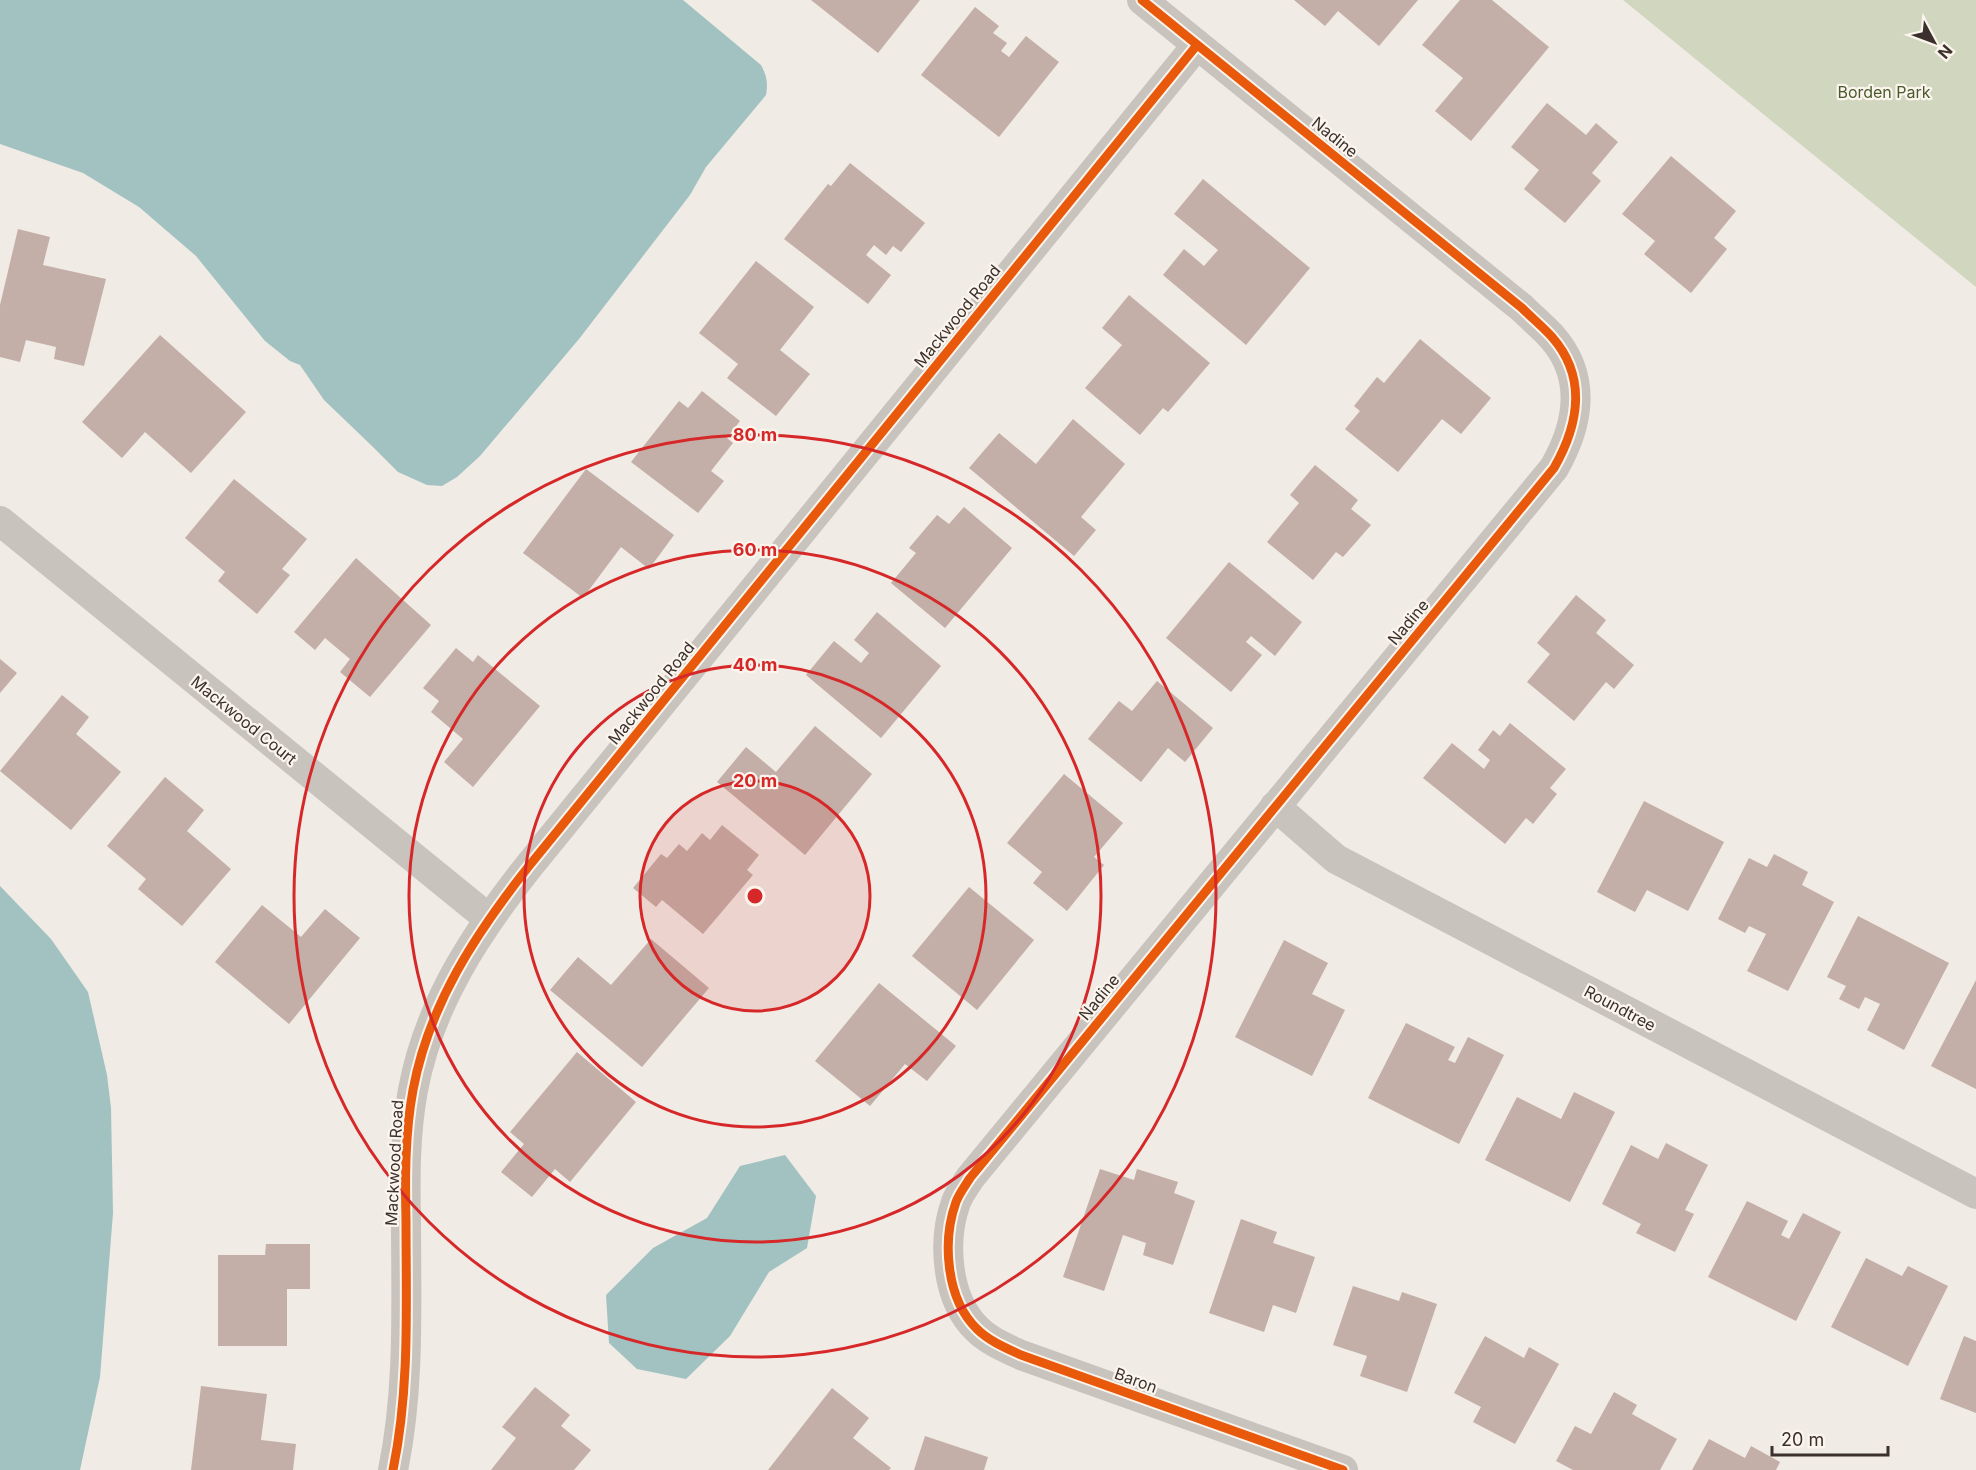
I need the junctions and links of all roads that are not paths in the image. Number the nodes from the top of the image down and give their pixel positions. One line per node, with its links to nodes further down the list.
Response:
1 (1142, 0): 2 (street, Nadine)
2 (1197, 45): 4 (street, Nadine); 5 (street, Mackwood Road)
3 (0, 521): 5 (street, Mackwood Court)
4 (1275, 806): 6 (street, Roundtree); 7 (street, Nadine)
5 (488, 918): 8 (street, Mackwood Road)
6 (1976, 1194)
7 (952, 1278): 9 (street, Baron)
8 (393, 1470)
9 (1343, 1470)

